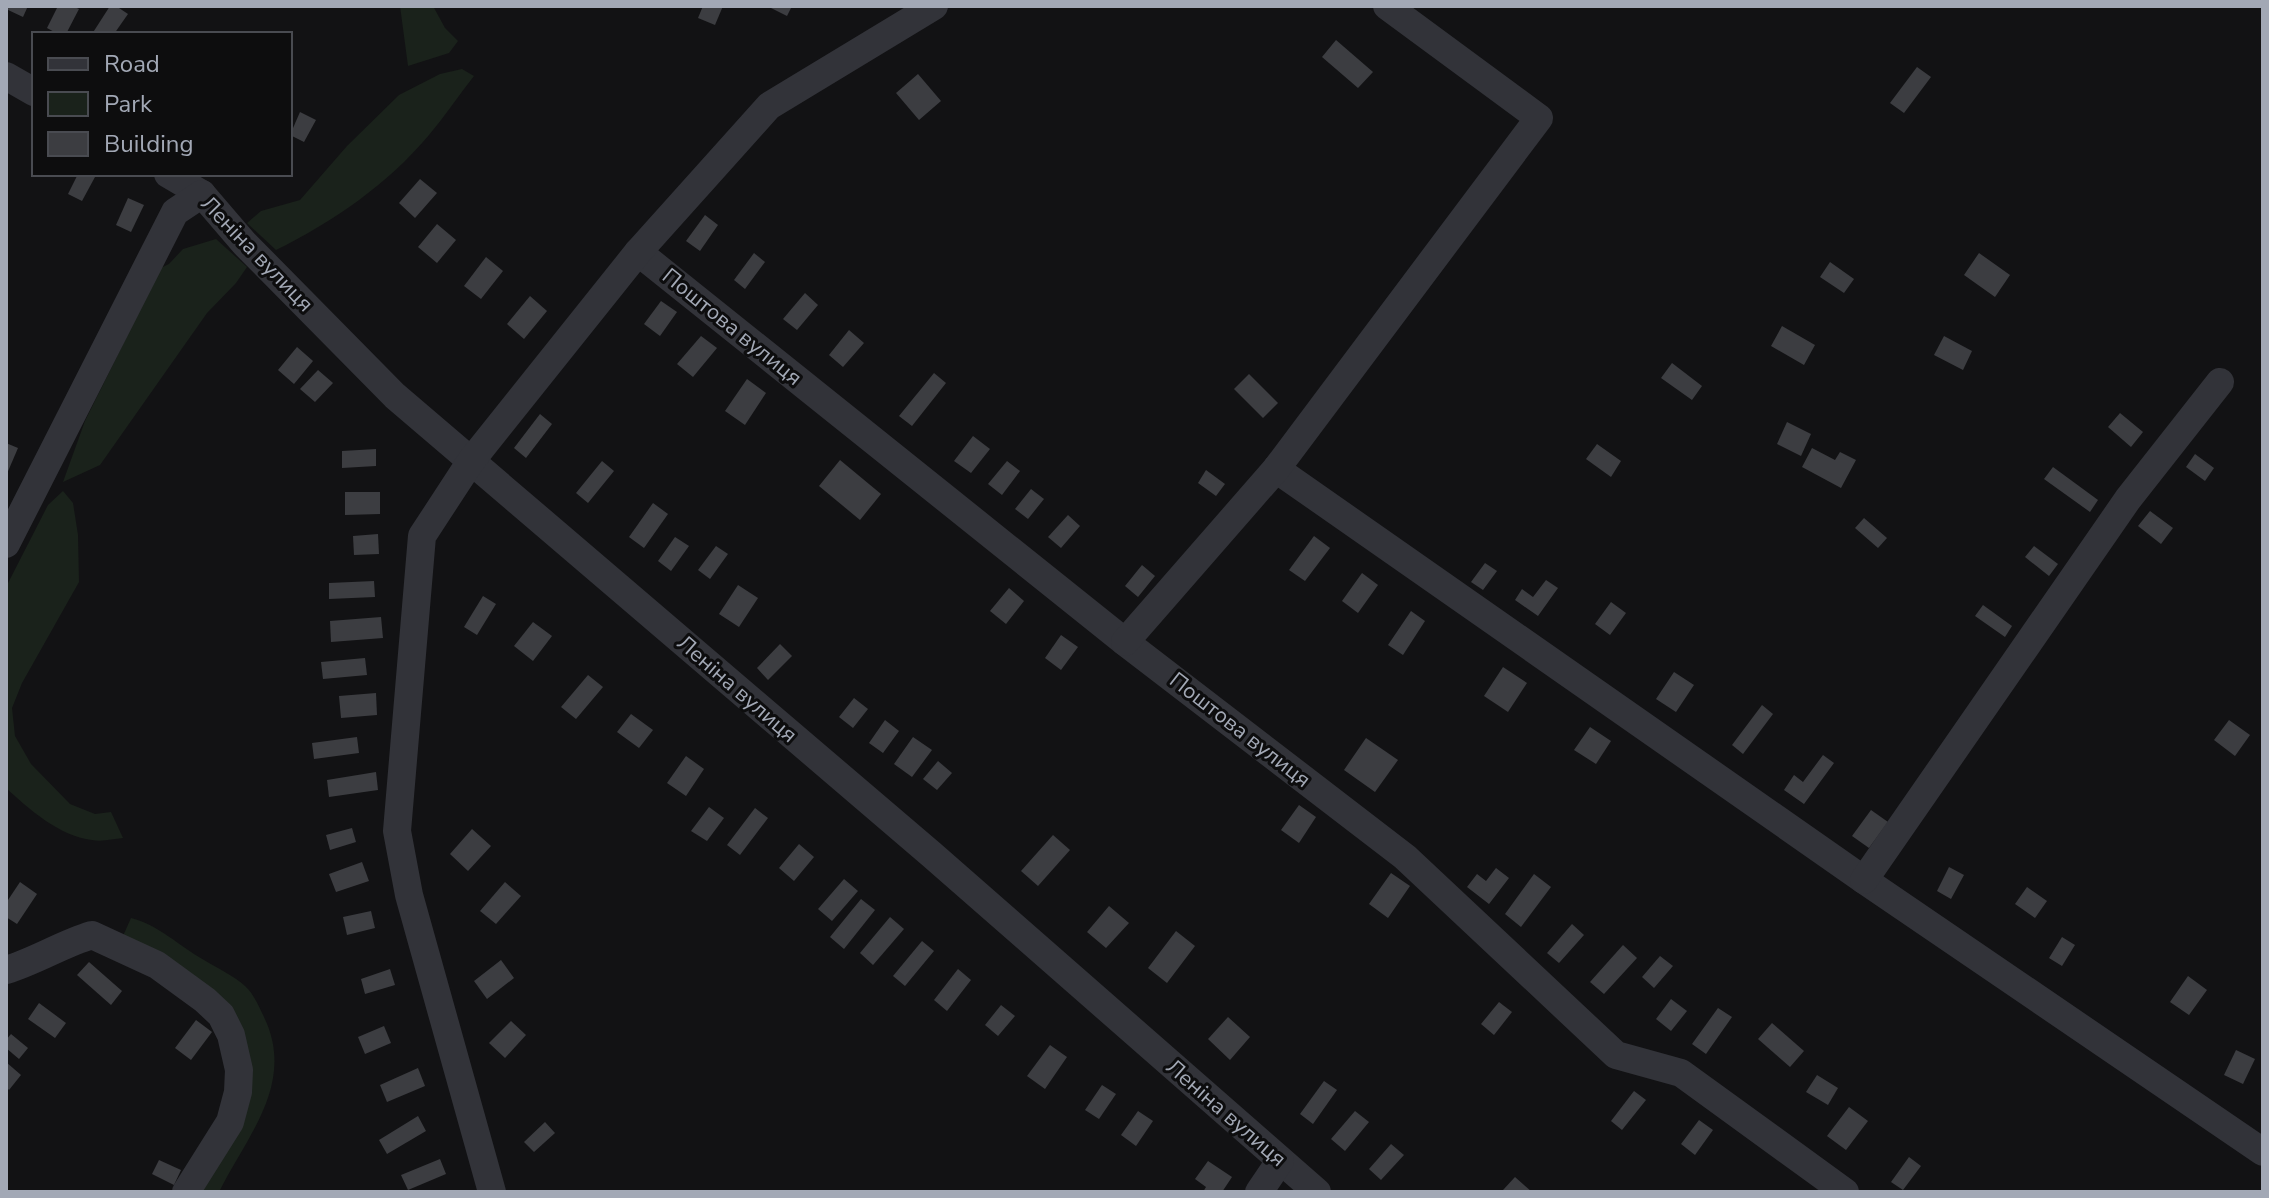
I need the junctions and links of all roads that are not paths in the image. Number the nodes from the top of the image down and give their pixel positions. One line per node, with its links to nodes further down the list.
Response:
1 (1387, 6): 10 (street)
2 (917, 10): 7 (street)
3 (6, 76): 4 (street)
4 (32, 91)
5 (171, 176): 6 (street, Леніна вулиця)
6 (202, 194): 9 (street, Леніна вулиця); 11 (street)
7 (638, 252): 9 (street); 12 (street, Поштова вулиця)
8 (2220, 382): 13 (street)
9 (471, 461): 16 (street, Леніна вулиця); 18 (street)
10 (1276, 469): 12 (street); 13 (street)
11 (9, 528)
12 (1125, 642): 21 (street, Поштова вулиця)
13 (1864, 880): 15 (street)
14 (6, 970): 17 (street)
15 (2263, 1152)
16 (1280, 1161): 19 (street); 20 (street, Леніна вулиця)
17 (186, 1192)
18 (492, 1192)
19 (1259, 1192)
20 (1317, 1192)
21 (1845, 1192)

